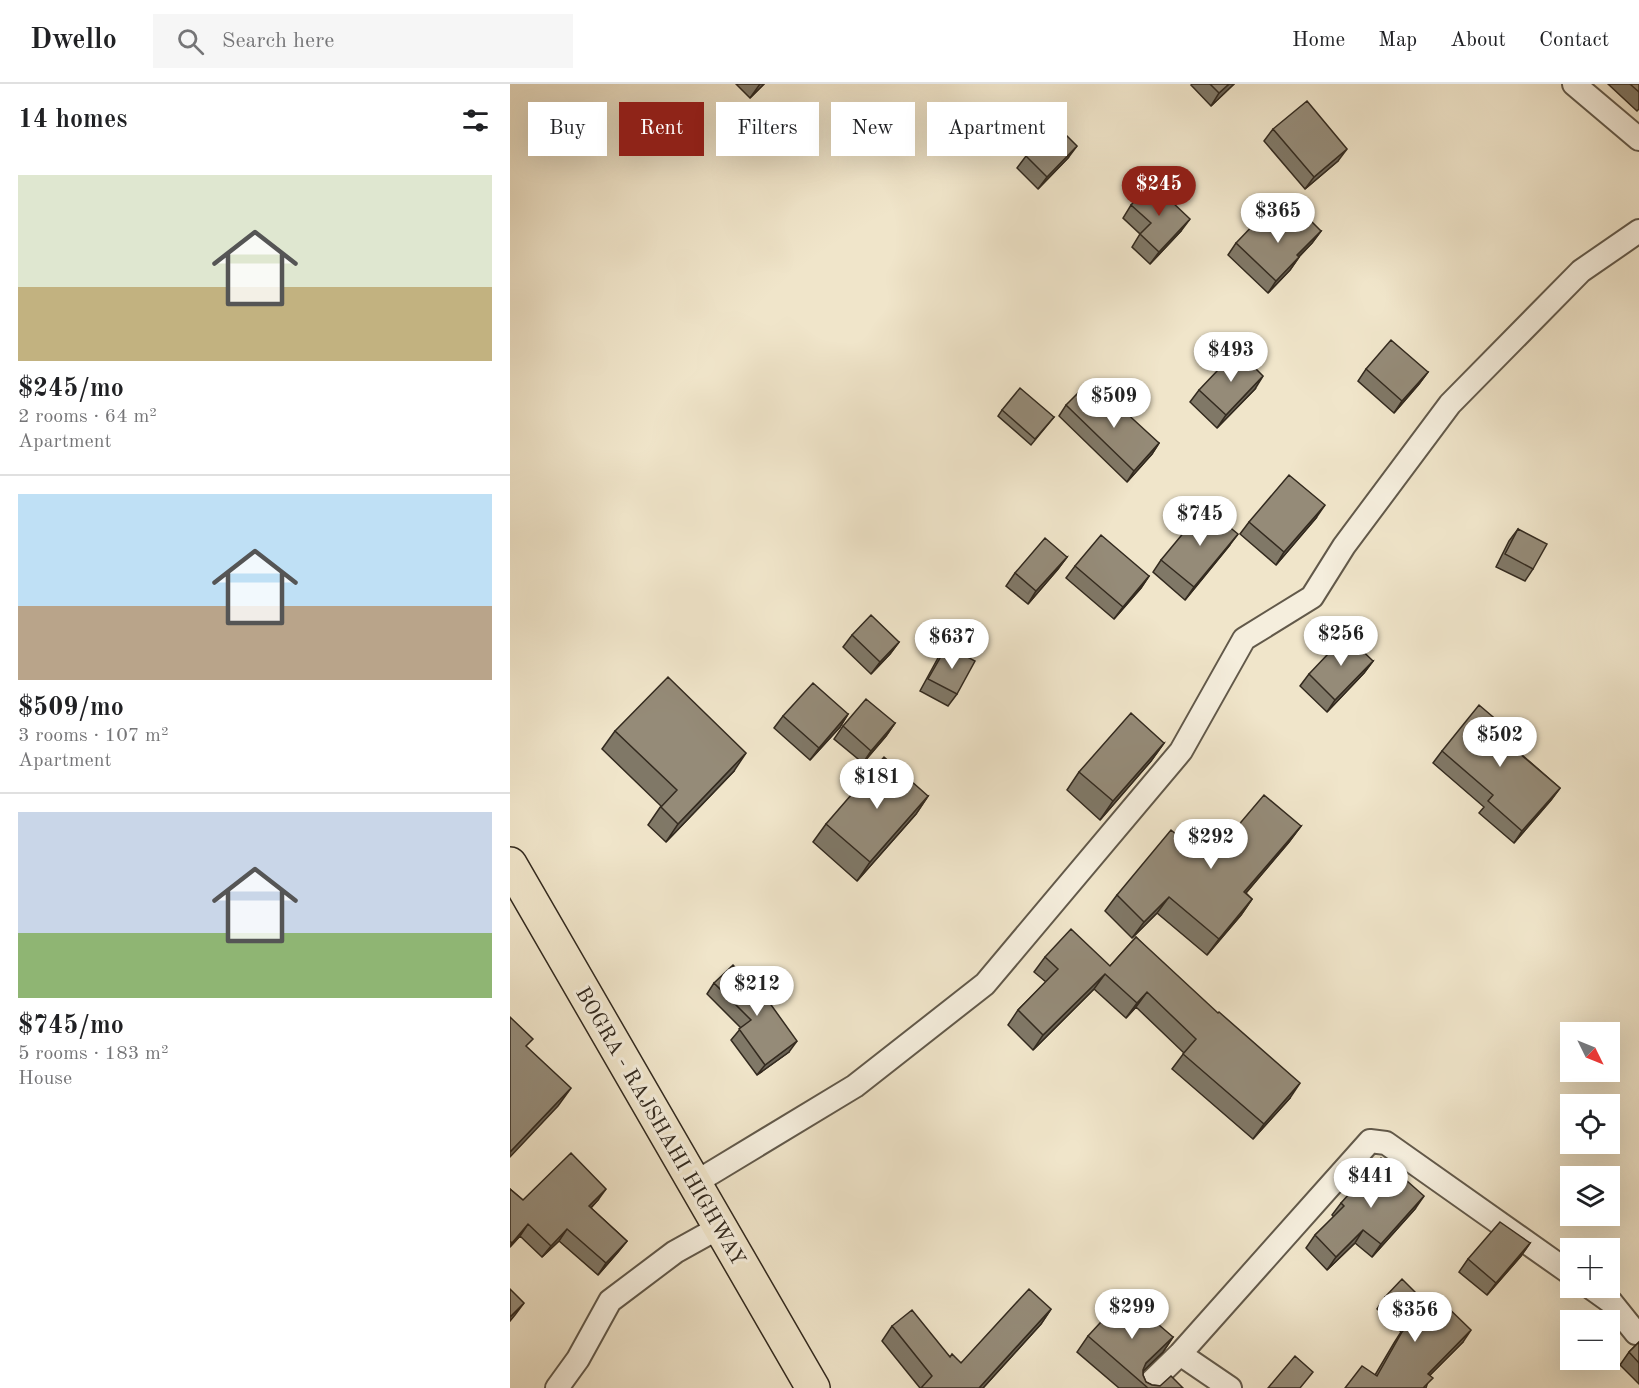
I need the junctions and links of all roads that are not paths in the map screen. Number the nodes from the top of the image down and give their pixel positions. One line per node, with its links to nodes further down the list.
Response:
1 (1574, 84): 2 (street)
2 (1639, 139)
3 (1639, 231): 5 (street)
4 (510, 864): 5 (highway, BOGRA - RAJSHAHI HIGHWAY)
5 (693, 1184): 6 (highway, BOGRA - RAJSHAHI HIGHWAY)
6 (720, 1227): 11 (street); 12 (highway, BOGRA - RAJSHAHI HIGHWAY)
7 (1560, 1266): 10 (street)
8 (1605, 1298): 9 (street)
9 (1639, 1333)
10 (1180, 1354): 13 (street); 14 (street)
11 (557, 1388)
12 (813, 1388)
13 (1146, 1388)
14 (1230, 1388)

